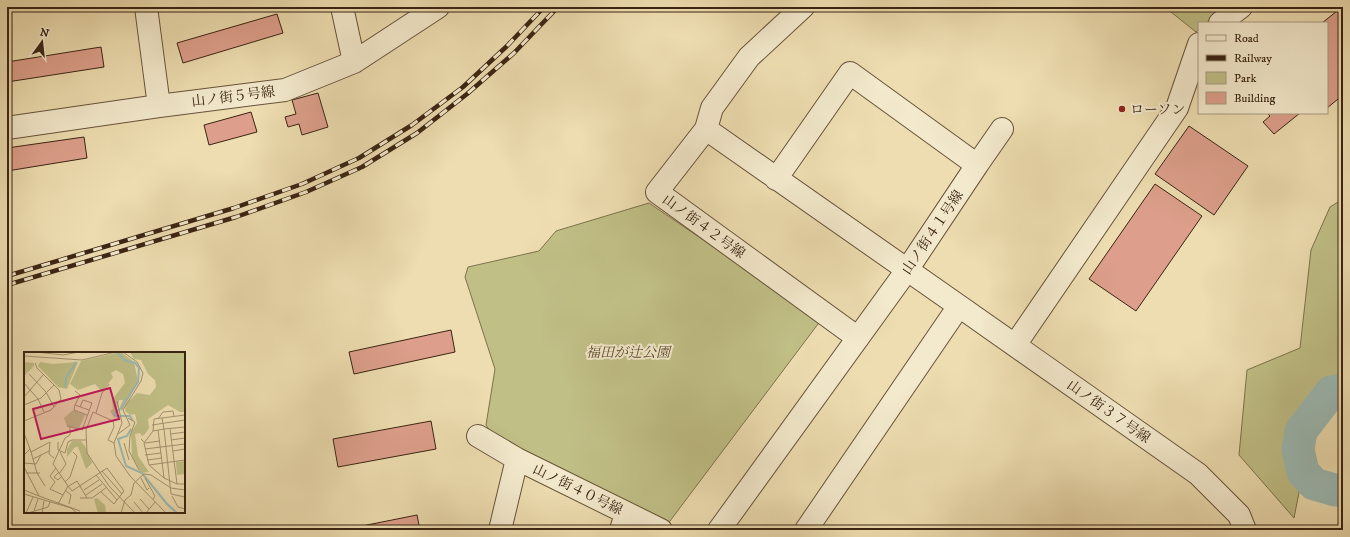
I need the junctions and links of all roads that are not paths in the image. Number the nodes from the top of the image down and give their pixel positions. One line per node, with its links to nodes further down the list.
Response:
1 (146, 7): 9 (street)
2 (342, 7): 8 (street)
3 (438, 7): 8 (street, 山ノ街５号線)
4 (803, 7): 11 (street)
5 (1241, 7): 6 (street)
6 (1221, 22)
7 (1198, 47): 18 (street)
8 (354, 62): 9 (street, 山ノ街５号線)
9 (159, 106): 10 (street, 山ノ街５号線)
10 (7, 128)
11 (706, 129): 14 (street); 17 (street, 山ノ街４２号線)
12 (1002, 129): 13 (street, 山ノ街４１号線)
13 (977, 165): 14 (street); 15 (street, 山ノ街４１号線)
14 (776, 178): 15 (street)
15 (907, 270): 16 (street, 山ノ街３７号線); 17 (street, 山ノ街４１号線)
16 (959, 306): 18 (street, 山ノ街３７号線); 25 (street)
17 (858, 338): 24 (street, 山ノ街４１号線)
18 (1015, 345): 26 (street, 山ノ街３７号線)
19 (478, 436): 20 (street, 山ノ街４０号線)
20 (517, 458): 21 (street, 山ノ街４０号線); 22 (street, 山ノ街４０号線)
21 (623, 521): 23 (street, 山ノ街４０号線)
22 (500, 530)
23 (661, 530)
24 (719, 530)
25 (806, 530)
26 (1245, 530)

